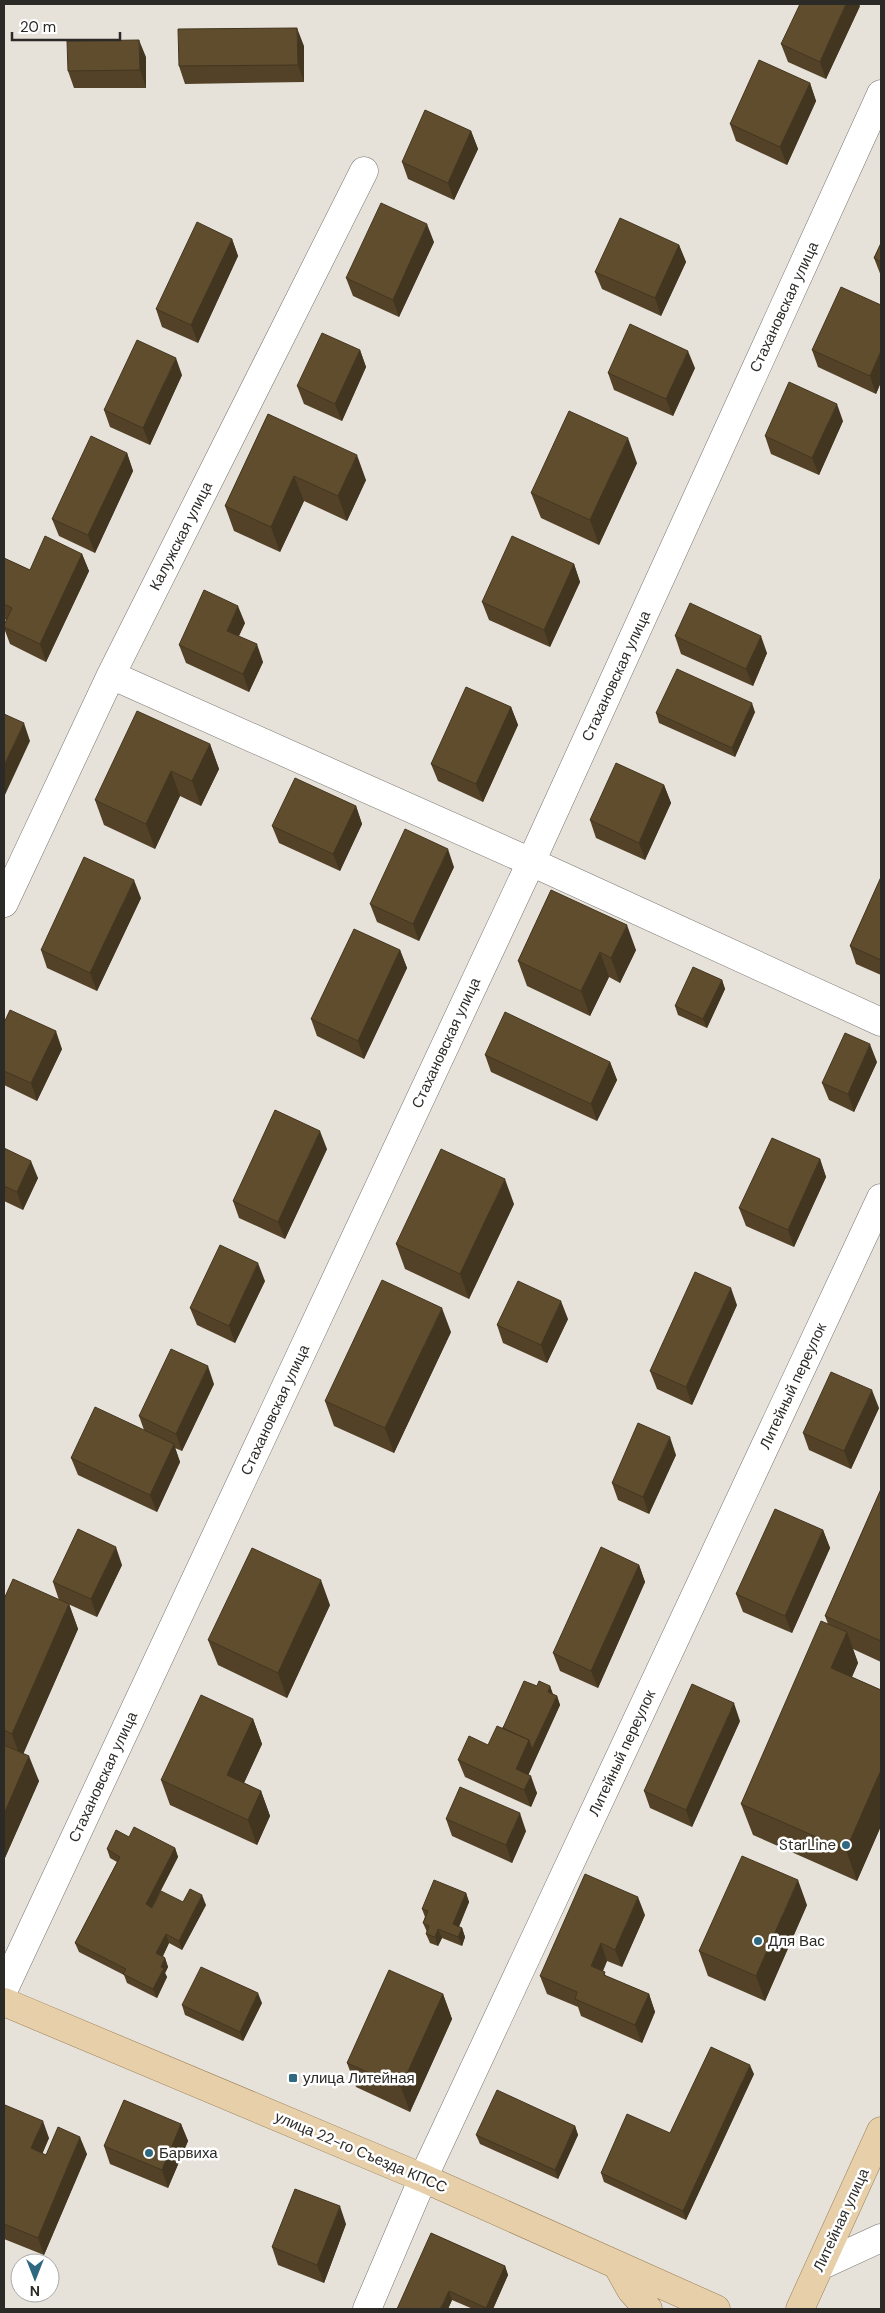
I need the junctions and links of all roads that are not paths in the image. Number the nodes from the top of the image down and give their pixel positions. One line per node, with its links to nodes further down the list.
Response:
1 (881, 94): 4 (street, Стахановская улица)
2 (364, 171): 3 (street, Калужская улица)
3 (111, 675): 4 (street); 5 (street, Калужская улица)
4 (531, 862): 6 (street); 8 (street, Стахановская улица)
5 (4, 903)
6 (881, 1022)
7 (881, 1198): 11 (street, Литейный переулок)
8 (4, 1989)
9 (4, 2002): 11 (main road, улица 22-го Съезда КПСС)
10 (881, 2131): 14 (main road, Литейная улица)
11 (423, 2178): 13 (main road, улица 22-го Съезда КПСС); 15 (street, Литейный переулок)
12 (881, 2238): 14 (street)
13 (617, 2265): 16 (main road); 17 (main road, улица 22-го Съезда КПСС)
14 (820, 2266): 18 (main road, Литейная улица)
15 (367, 2309)
16 (648, 2309)
17 (716, 2309)
18 (800, 2309)

